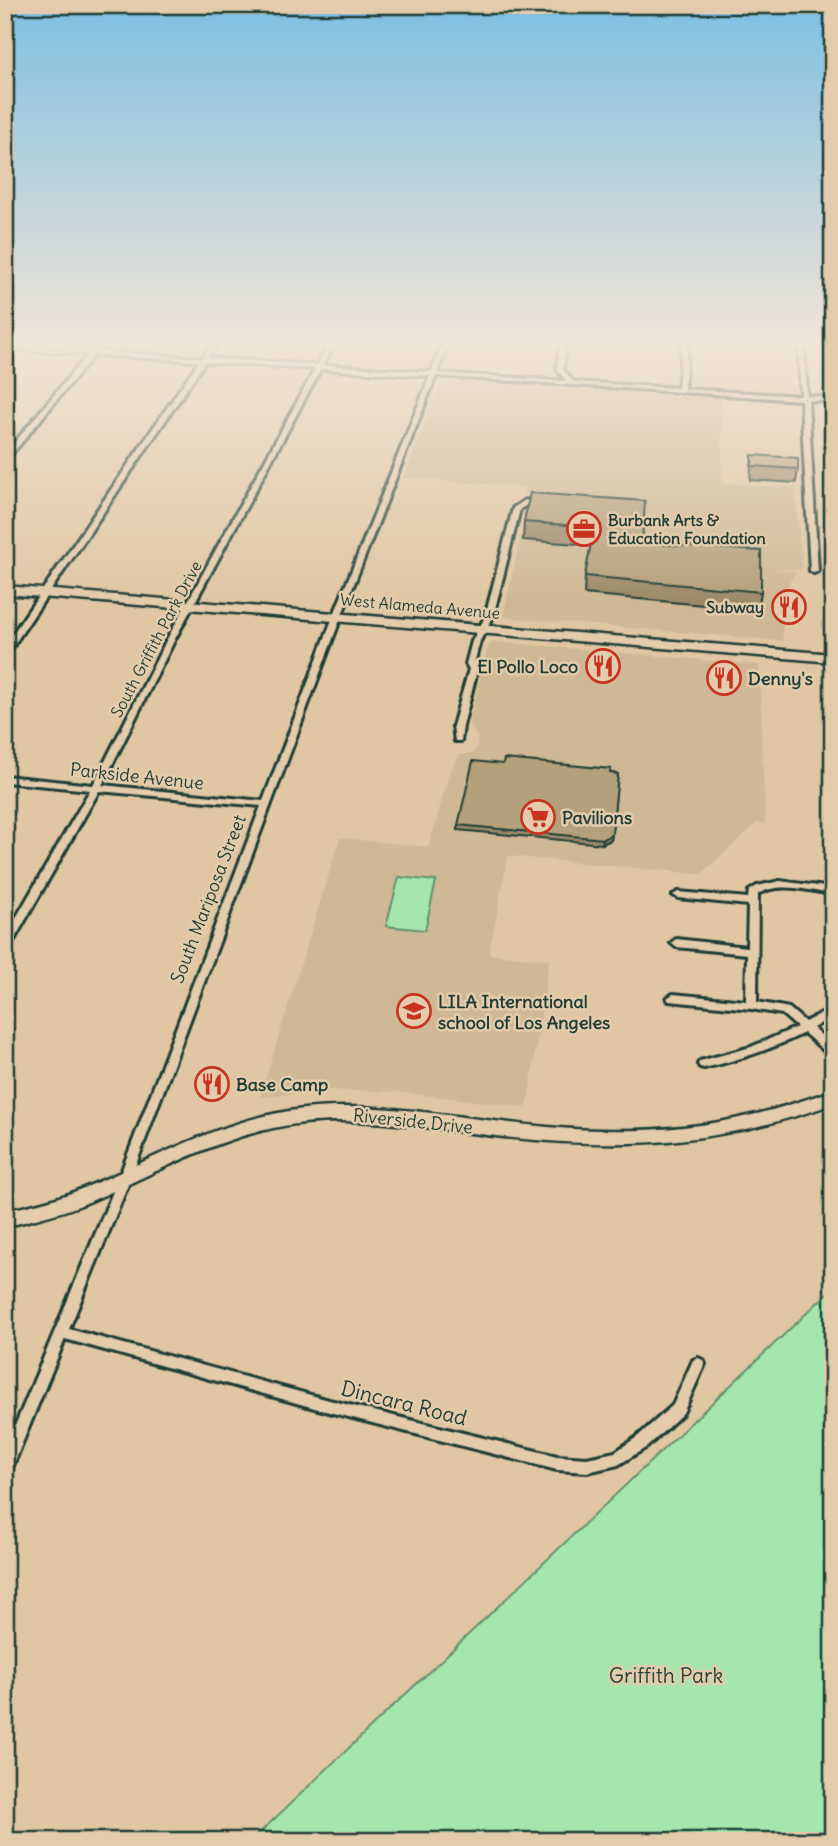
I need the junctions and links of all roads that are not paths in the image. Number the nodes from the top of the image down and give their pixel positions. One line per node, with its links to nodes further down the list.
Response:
1 (30, 429): 6 (street)
2 (157, 429): 10 (street)
3 (285, 429): 11 (street, South Griffith Park Drive)
4 (412, 429): 12 (street, South Mariposa Street)
5 (805, 429): 8 (street)
6 (5, 459)
7 (528, 502): 13 (street)
8 (814, 571)
9 (5, 590): 10 (main road, West Alameda Avenue)
10 (45, 593): 11 (main road, West Alameda Avenue); 14 (street)
11 (190, 605): 12 (main road, West Alameda Avenue); 18 (street, South Griffith Park Drive)
12 (337, 617): 13 (main road, West Alameda Avenue); 19 (street, South Mariposa Street)
13 (481, 635): 15 (main road, West Alameda Avenue); 16 (street)
14 (5, 652)
15 (833, 658)
16 (458, 739)
17 (5, 779): 18 (street, Parkside Avenue)
18 (96, 787): 19 (street, Parkside Avenue); 24 (street, South Griffith Park Drive)
19 (265, 804): 33 (street, South Mariposa Street)
20 (833, 891): 22 (street)
21 (678, 895): 22 (street)
22 (753, 902): 25 (street)
23 (676, 943): 25 (street)
24 (5, 947)
25 (752, 951): 27 (street)
26 (673, 998): 27 (street)
27 (751, 1005): 29 (street)
28 (833, 1011): 29 (street)
29 (806, 1028): 30 (street); 31 (street)
30 (833, 1052)
31 (704, 1064)
32 (833, 1097): 33 (main road, Riverside Drive)
33 (125, 1175): 34 (main road, Riverside Drive); 35 (street, South Mariposa Street)
34 (5, 1219)
35 (60, 1332): 36 (street, Dincara Road); 37 (street, South Mariposa Street)
36 (698, 1364)
37 (5, 1468)

